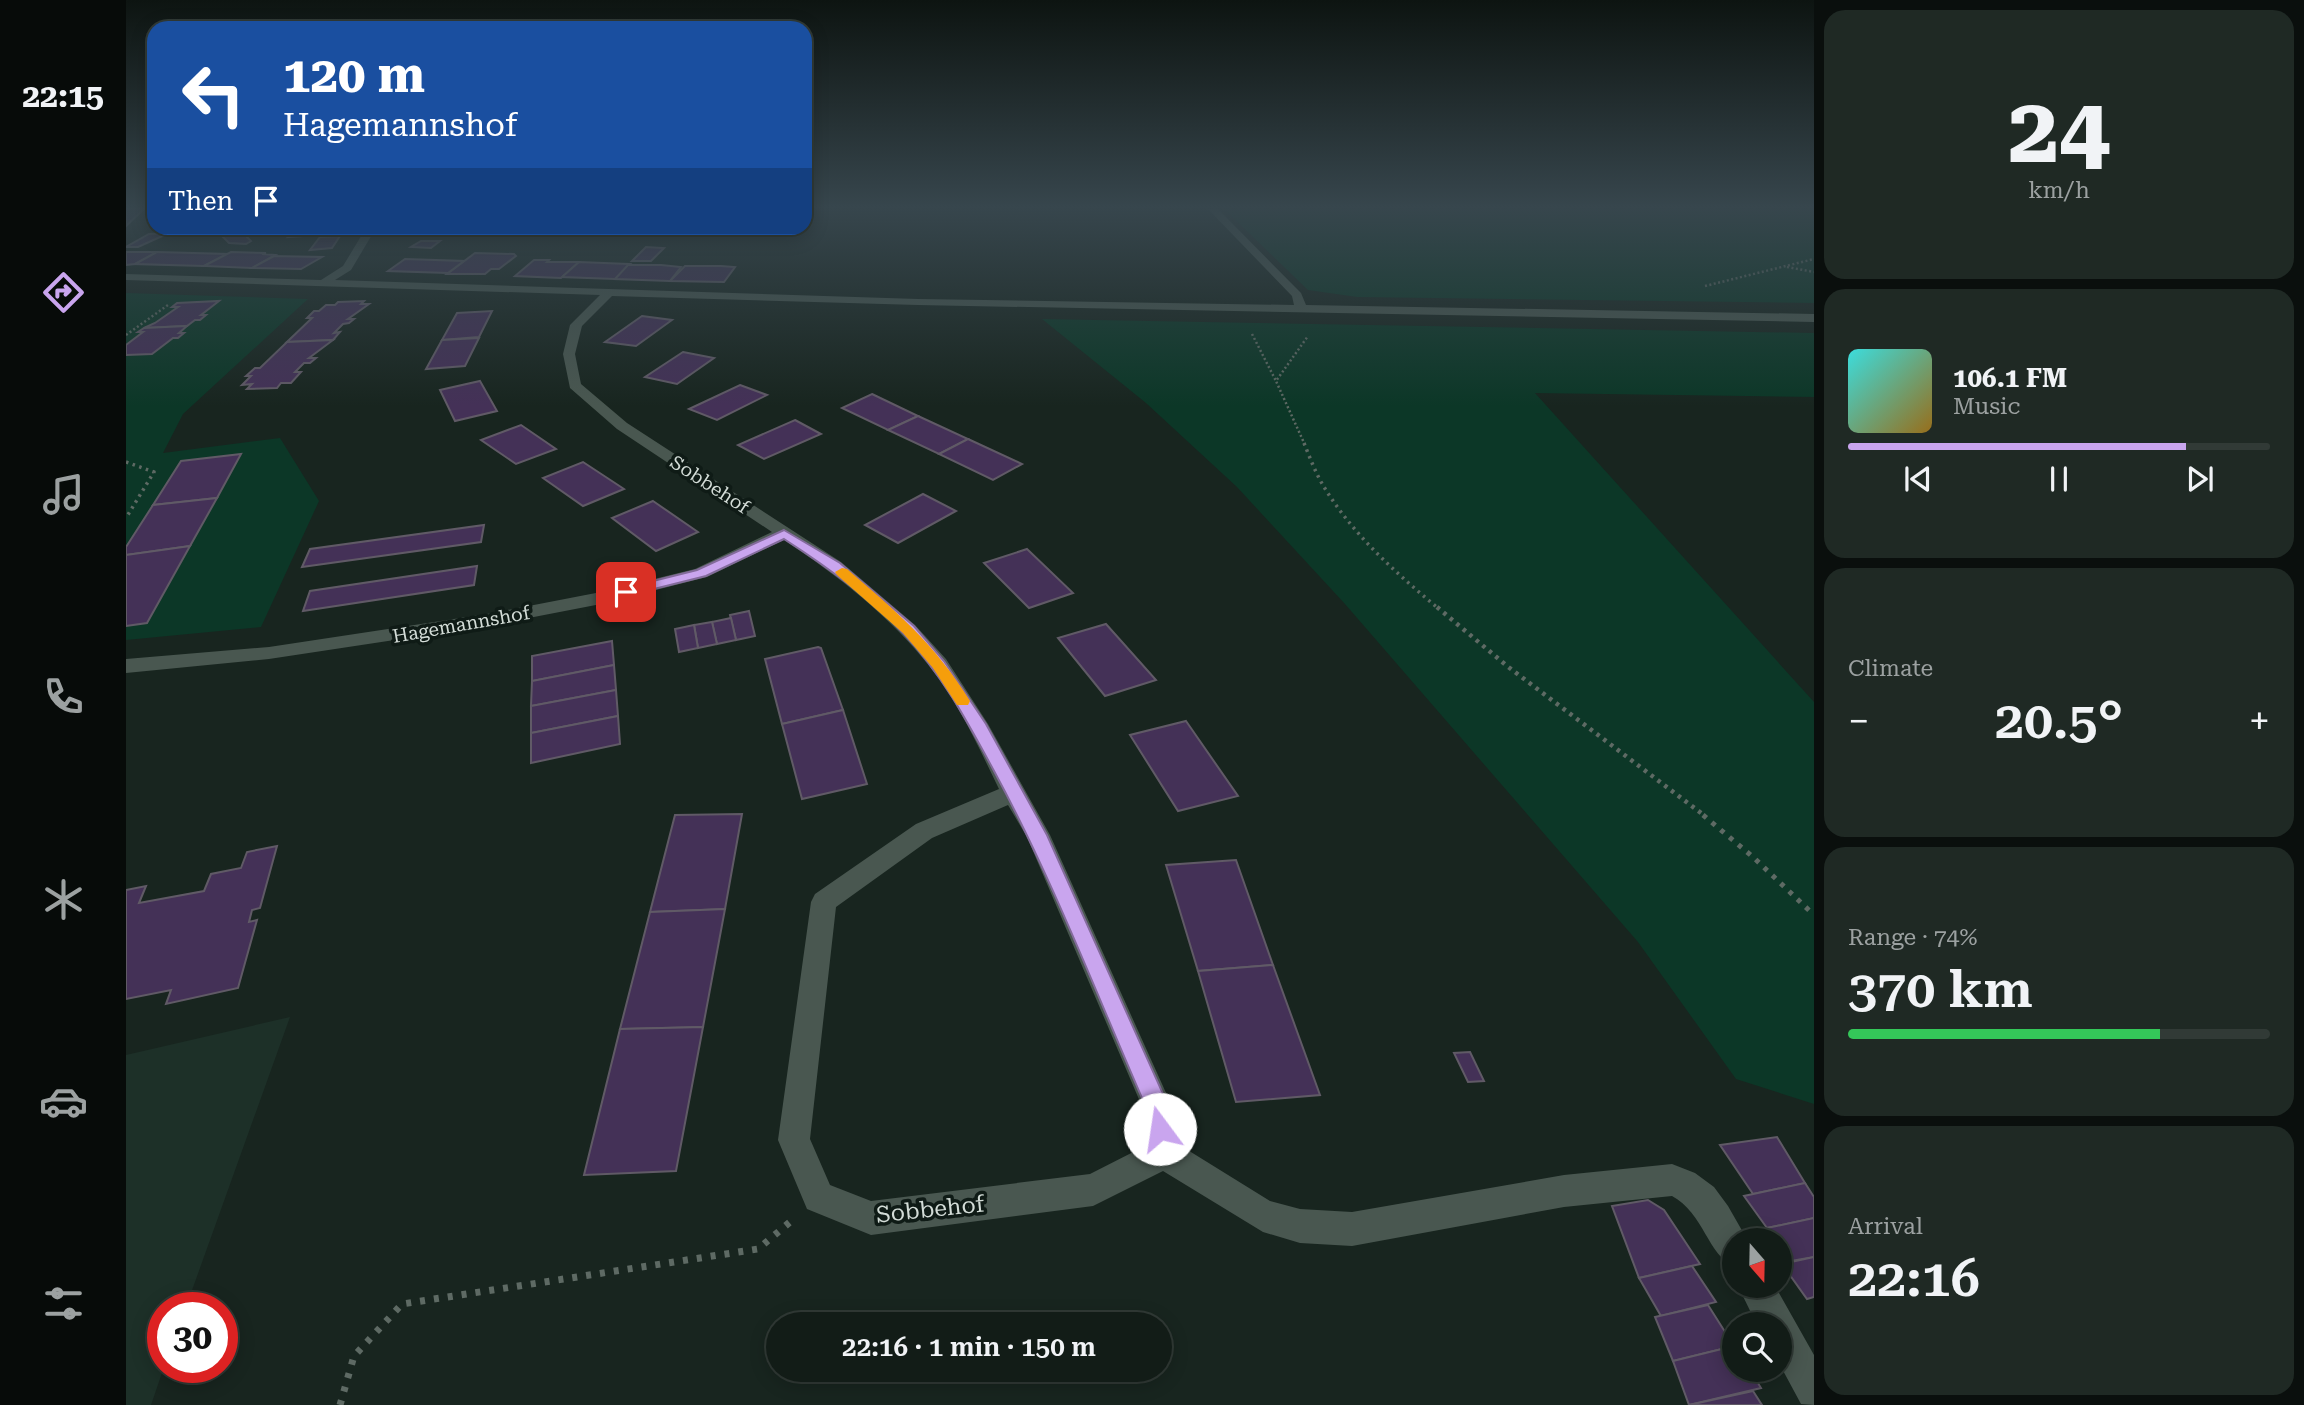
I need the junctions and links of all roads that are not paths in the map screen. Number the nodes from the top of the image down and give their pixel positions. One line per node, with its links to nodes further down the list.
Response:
1 (337, 275): 4 (street)
2 (1277, 275): 6 (street)
3 (126, 277): 4 (street)
4 (322, 284): 5 (street)
5 (608, 294): 6 (street); 8 (street, Sobbehof)
6 (1301, 309): 7 (street)
7 (1814, 317)
8 (784, 533): 9 (street, Hagemannshof); 10 (street, Sobbehof)
9 (126, 666)
10 (1013, 793): 11 (street, Sobbehof); 11 (street, Sobbehof)
11 (1164, 1153): 12 (street)
12 (1722, 1228)
13 (1792, 1352): 14 (street)
14 (1814, 1391)

